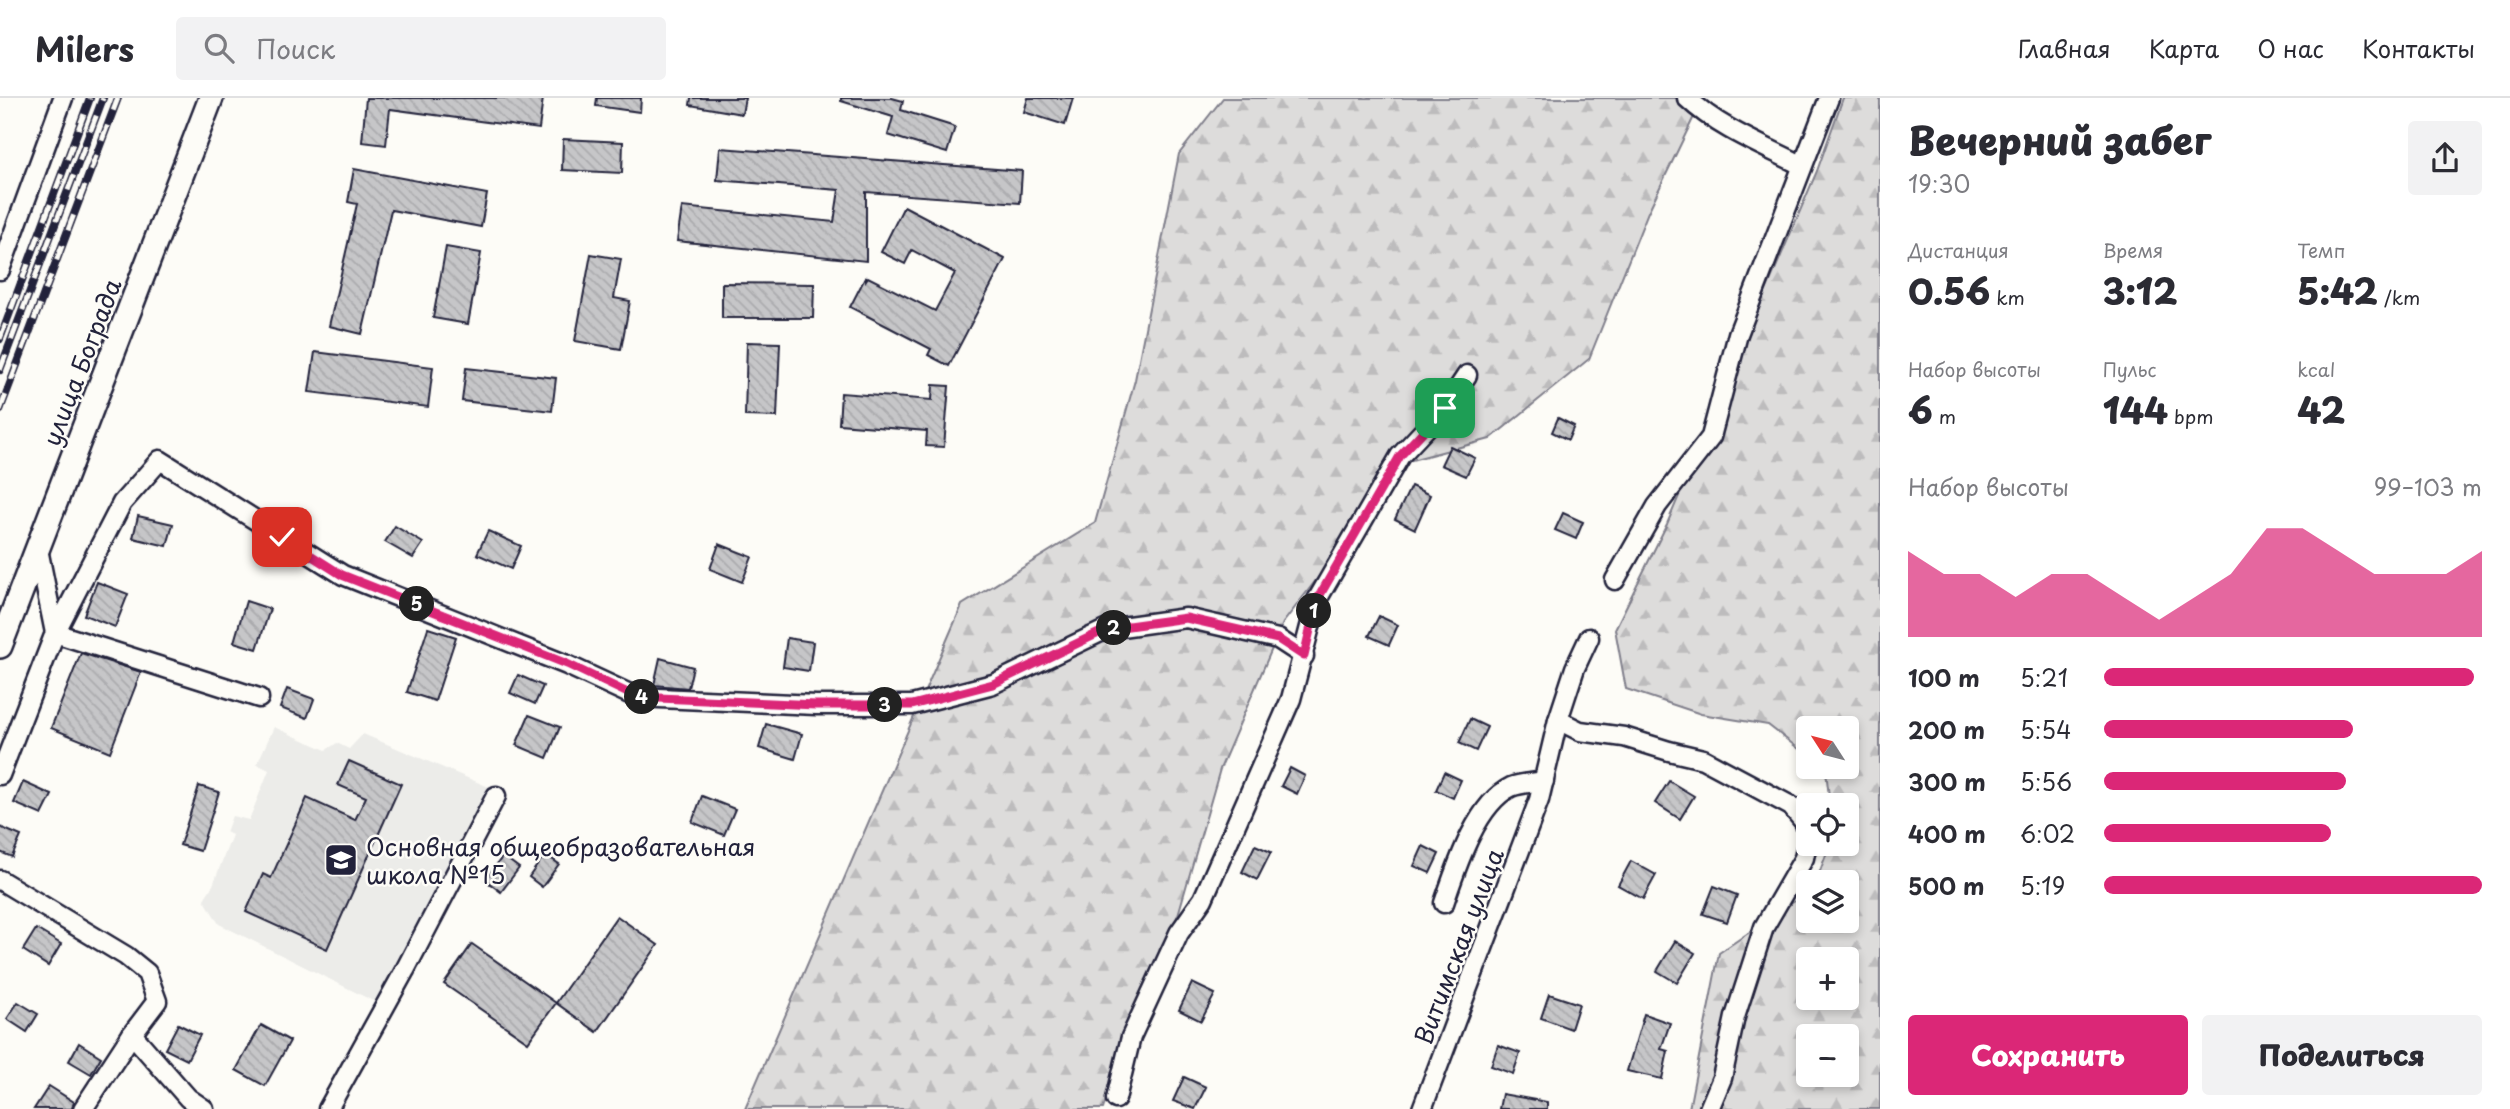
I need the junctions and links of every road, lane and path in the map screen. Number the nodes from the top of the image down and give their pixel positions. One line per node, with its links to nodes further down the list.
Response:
1 (63, 98): 6 (street)
2 (211, 98): 8 (main road, улица Бограда)
3 (1687, 98): 5 (street)
4 (1829, 98): 5 (street)
5 (1801, 166): 9 (street)
6 (0, 270)
7 (1467, 375): 13 (street)
8 (38, 549): 10 (street); 12 (main road, улица Бограда)
9 (1615, 580)
10 (55, 633): 13 (street); 14 (street); 16 (street)
11 (1589, 638): 15 (street, Витимская улица)
12 (0, 646)
13 (1304, 656): 24 (street)
14 (259, 698)
15 (1558, 720): 17 (street, Витимская улица); 19 (street)
16 (0, 775)
17 (1544, 782): 22 (street); 28 (street, Витимская улица)
18 (496, 796): 27 (street)
19 (1796, 812)
20 (1804, 856): 29 (street)
21 (0, 880): 23 (street)
22 (1444, 903)
23 (132, 1034): 25 (street); 26 (street)
24 (1116, 1099)
25 (83, 1109)
26 (204, 1109)
27 (328, 1109)
28 (1422, 1109)
29 (1709, 1109)

